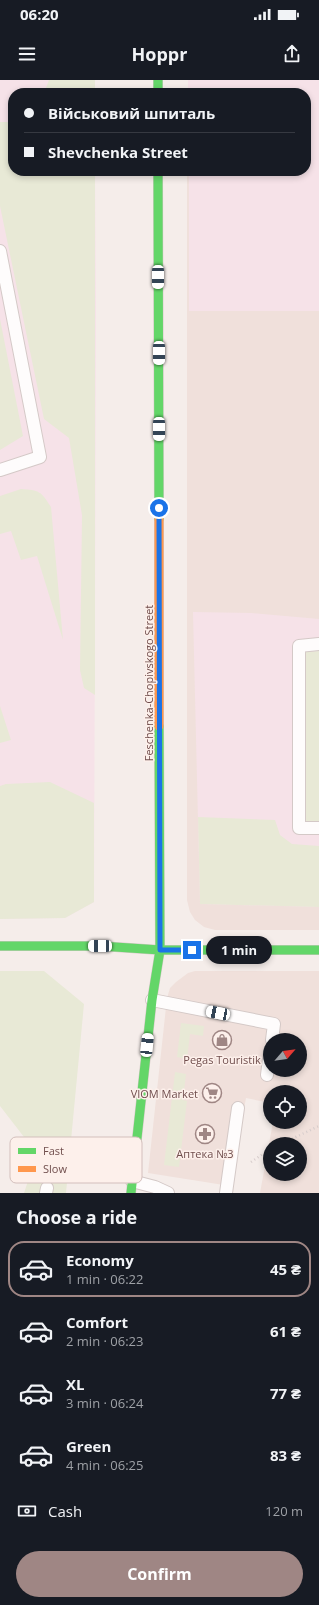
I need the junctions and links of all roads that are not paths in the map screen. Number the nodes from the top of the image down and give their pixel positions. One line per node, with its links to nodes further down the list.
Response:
1 (158, 176): 7 (street, Feschenka-Chopivskogo Street)
2 (0, 251): 3 (lane)
3 (0, 470)
4 (319, 644): 5 (lane)
5 (319, 828)
6 (0, 946): 7 (street)
7 (160, 950): 8 (street); 9 (street, Feschenka-Chopivskogo Street)
8 (319, 950)
9 (152, 1000): 10 (lane); 12 (street, Feschenka-Chopivskogo Street)
10 (273, 1033)
11 (238, 1108): 15 (lane)
12 (137, 1137)
13 (131, 1187): 14 (lane)
14 (168, 1193)
15 (226, 1193)

